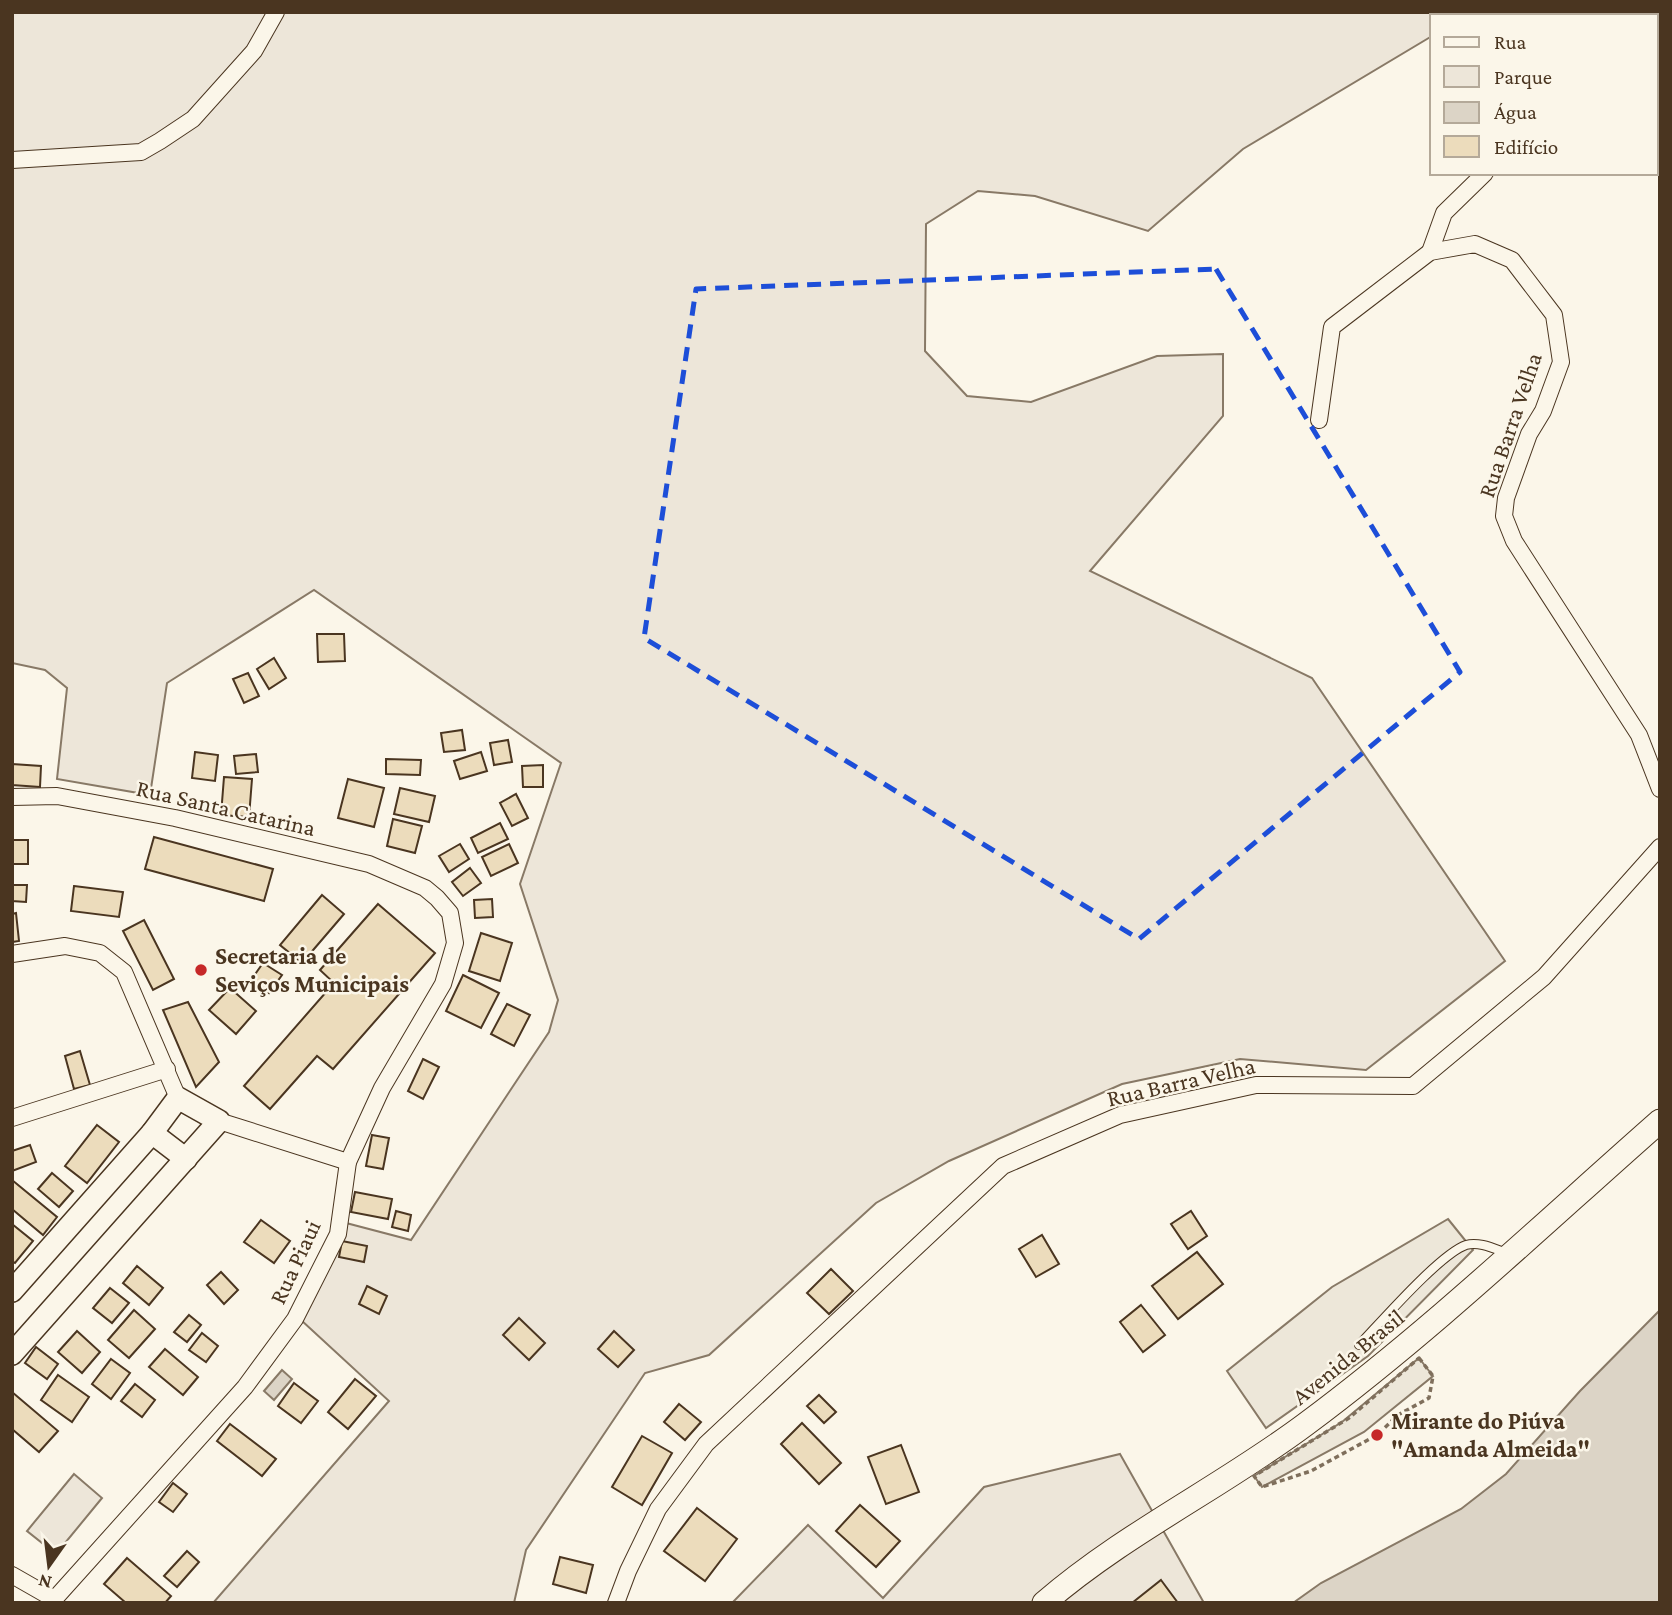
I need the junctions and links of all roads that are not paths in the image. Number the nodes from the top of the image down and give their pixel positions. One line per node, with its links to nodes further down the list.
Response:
1 (276, 12): 2 (street)
2 (12, 160)
3 (1483, 175): 4 (street)
4 (1430, 252): 5 (street, Rua Barra Velha); 6 (street, Rua Barra Velha)
5 (1319, 420)
6 (1660, 789)
7 (12, 797): 9 (street, Rua Santa Catarina)
8 (1660, 847): 25 (street, Rua Barra Velha)
9 (425, 888): 18 (street, Rua Piaui)
10 (12, 954): 11 (street)
11 (167, 1069): 12 (street); 13 (street)
12 (178, 1098): 14 (street); 16 (street)
13 (12, 1118)
14 (219, 1121): 17 (street); 18 (street)
15 (1660, 1121): 19 (main road, Avenida Brasil)
16 (152, 1133): 17 (street); 20 (street)
17 (186, 1159): 22 (street)
18 (348, 1162): 24 (street, Rua Piaui)
19 (1510, 1254): 21 (lane); 26 (main road, Avenida Brasil)
20 (12, 1291)
21 (1359, 1345)
22 (12, 1354)
23 (12, 1575): 24 (street)
24 (53, 1601)
25 (616, 1603)
26 (1044, 1603)

